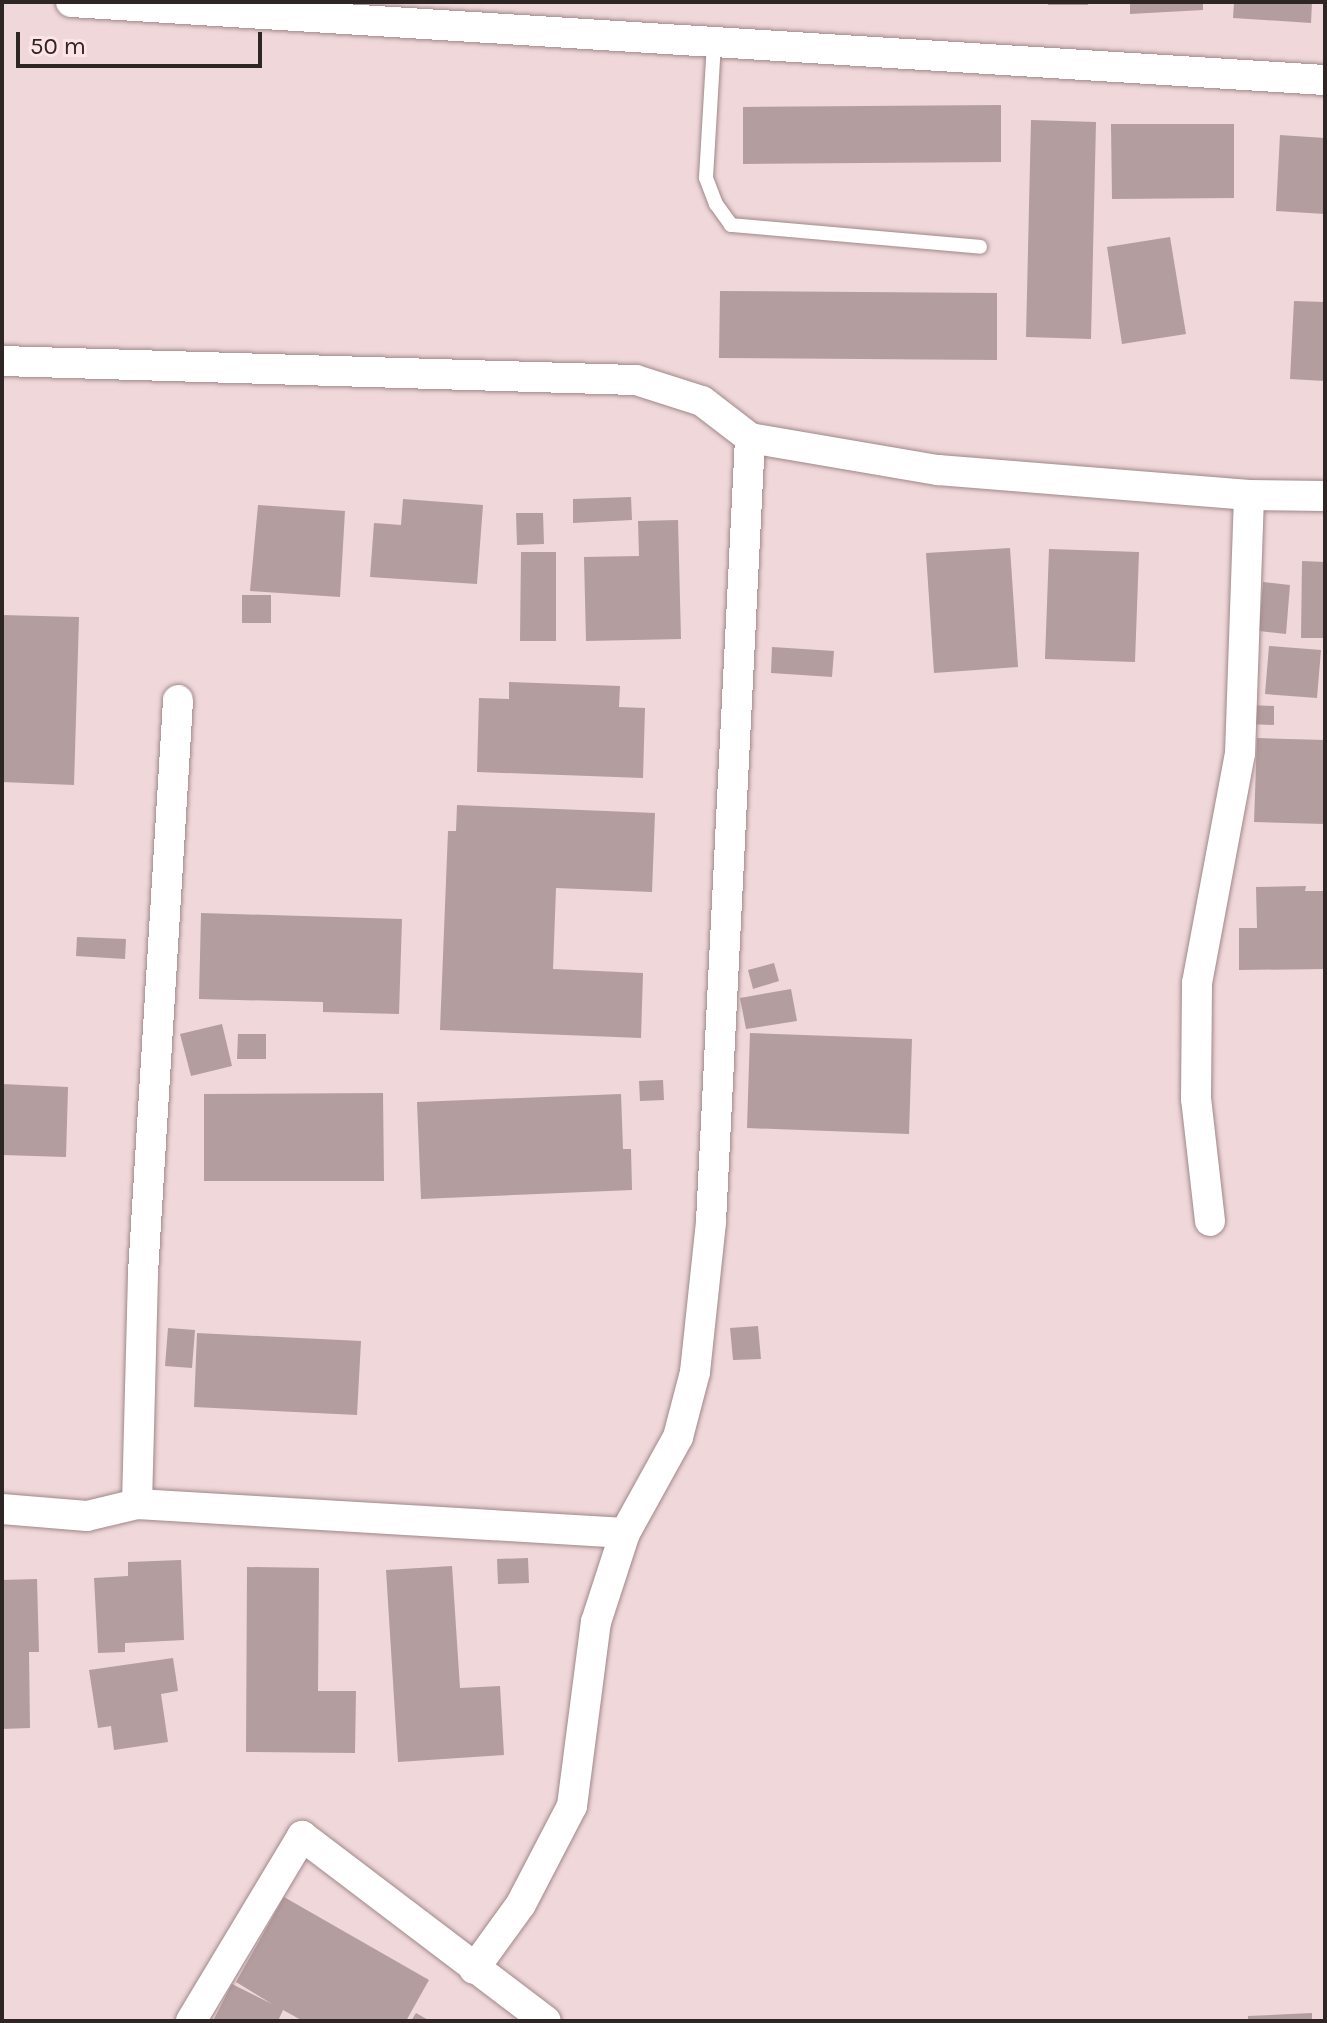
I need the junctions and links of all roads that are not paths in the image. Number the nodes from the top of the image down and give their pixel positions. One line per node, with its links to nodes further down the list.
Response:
1 (71, 2): 2 (street)
2 (714, 43): 3 (street); 4 (lane)
3 (1325, 80)
4 (980, 247)
5 (2, 361): 6 (street)
6 (750, 438): 7 (street); 13 (street)
7 (1249, 495): 8 (street); 10 (street)
8 (1325, 496)
9 (178, 700): 11 (street)
10 (1210, 1221)
11 (137, 1504): 12 (street); 13 (street)
12 (2, 1509)
13 (625, 1533): 14 (street)
14 (474, 1969): 15 (street); 16 (street)
15 (191, 2021)
16 (546, 2021)

